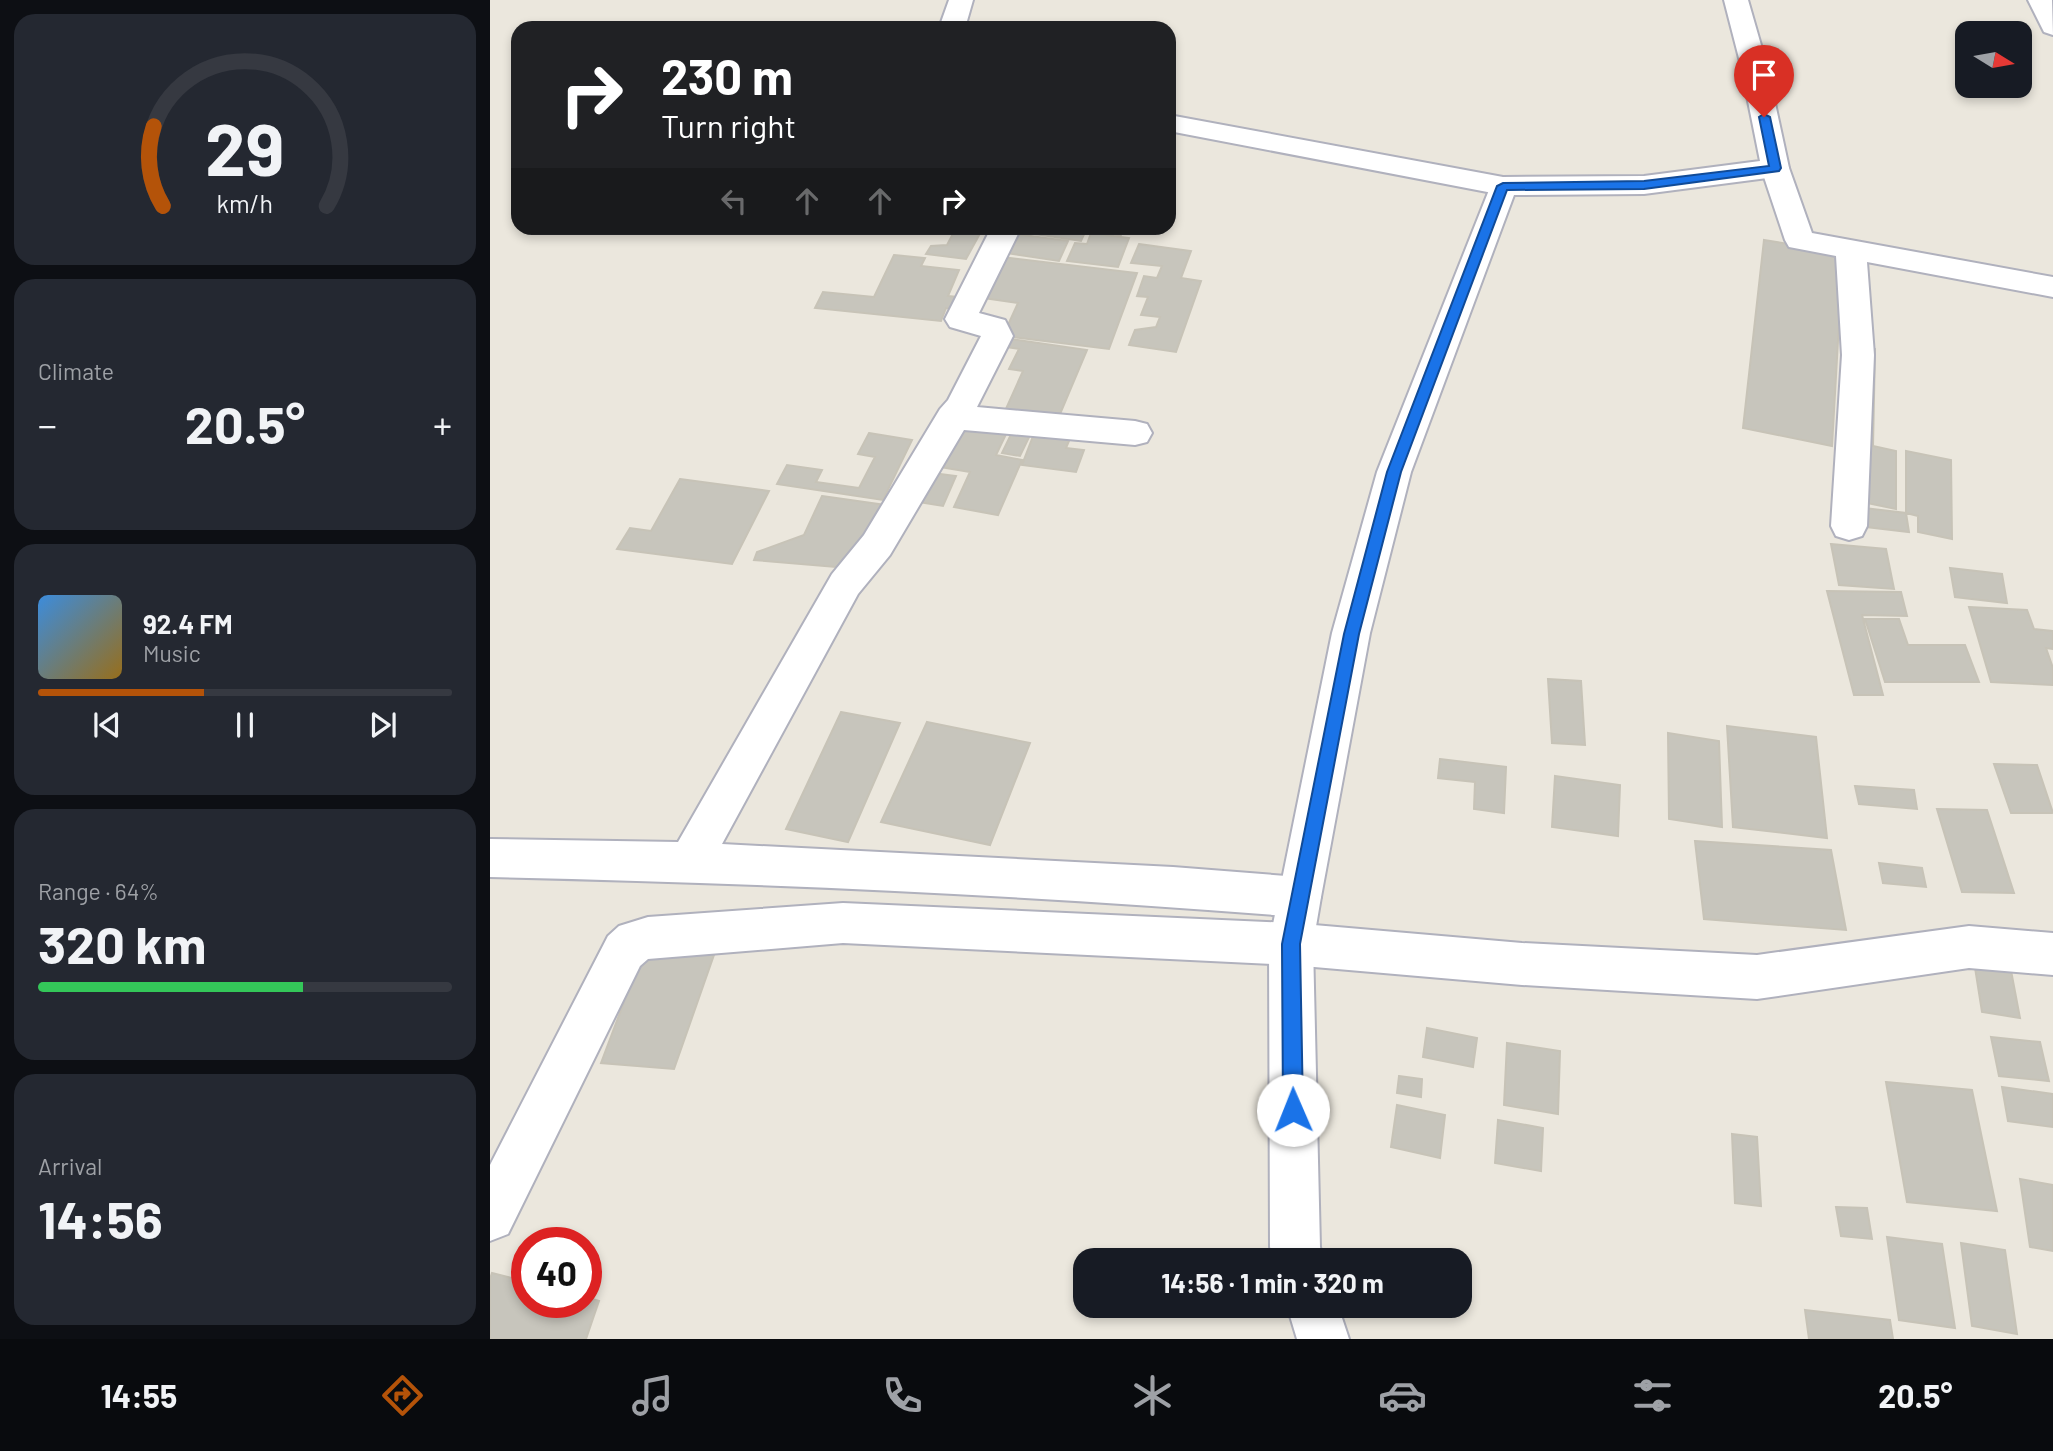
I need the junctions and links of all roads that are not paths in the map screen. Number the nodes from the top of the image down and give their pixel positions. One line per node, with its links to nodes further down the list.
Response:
1 (961, 0): 4 (street)
2 (1736, 0): 7 (street)
3 (2040, 0): 5 (street)
4 (955, 21)
5 (2053, 27)
6 (1176, 124): 8 (street)
7 (1775, 168): 8 (street); 10 (street)
8 (1503, 186): 17 (street)
9 (1003, 235): 12 (street)
10 (1851, 249): 11 (street); 14 (street)
11 (2053, 287)
12 (952, 417): 13 (street); 16 (street)
13 (1135, 433)
14 (1849, 526)
15 (490, 858): 16 (street)
16 (691, 862): 17 (street)
17 (1299, 897): 18 (street)
18 (1291, 944): 19 (street); 20 (street); 21 (street)
19 (2053, 954)
20 (490, 1216)
21 (1295, 1248)
22 (1317, 1318): 23 (street)
23 (1323, 1339)

